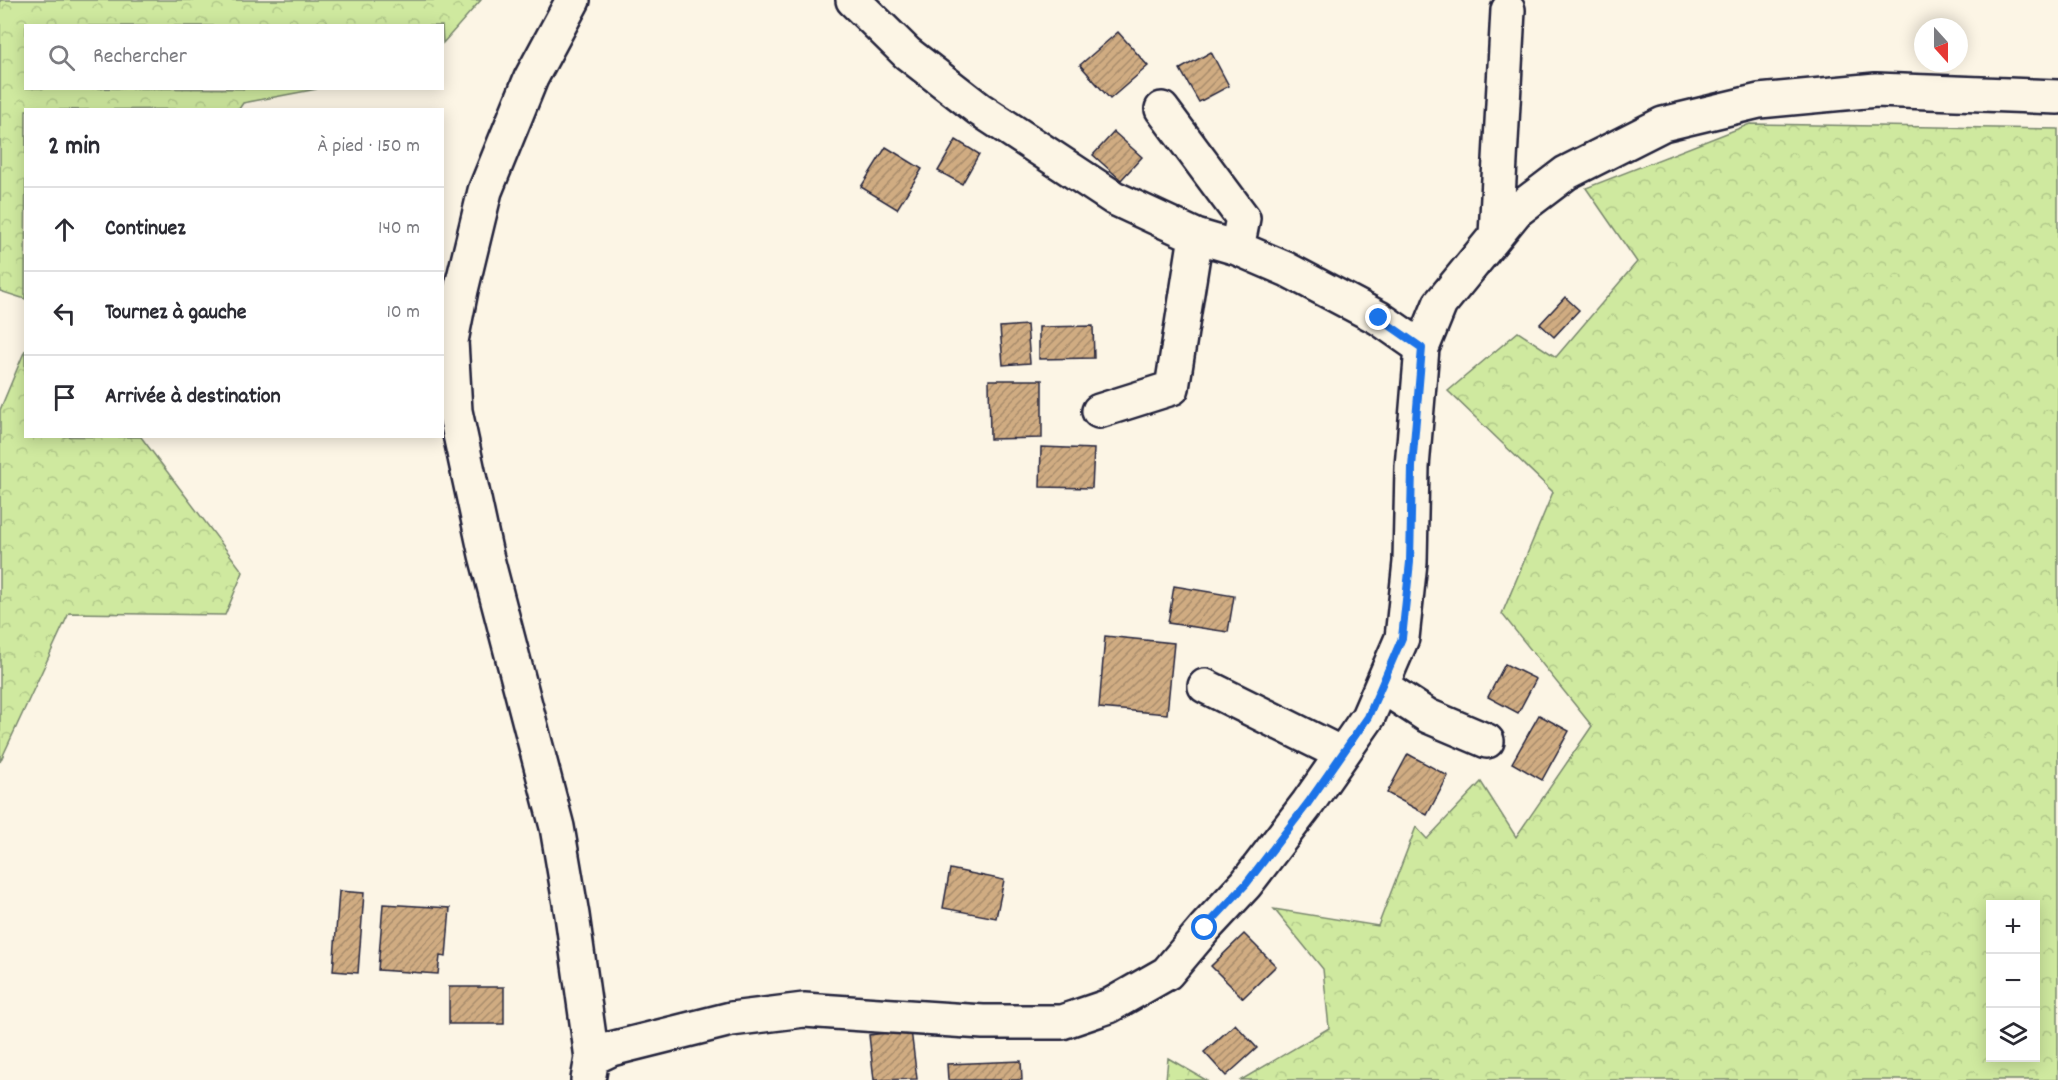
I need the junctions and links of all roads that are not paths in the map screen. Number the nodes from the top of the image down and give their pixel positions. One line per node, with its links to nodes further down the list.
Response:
1 (573, 0): 17 (street)
2 (853, 0): 7 (street)
3 (1508, 10): 6 (street)
4 (2058, 97): 6 (street)
5 (1162, 109): 8 (street)
6 (1496, 235): 9 (street)
7 (1196, 236): 8 (street); 12 (street)
8 (1237, 248): 10 (street)
9 (1440, 304): 10 (street); 11 (street)
10 (1379, 318): 11 (street)
11 (1422, 348): 14 (street)
12 (1099, 411)
13 (1205, 686): 16 (street)
14 (1382, 686): 15 (street); 16 (street)
15 (1487, 741)
16 (1342, 754): 17 (street)
17 (590, 1069)

